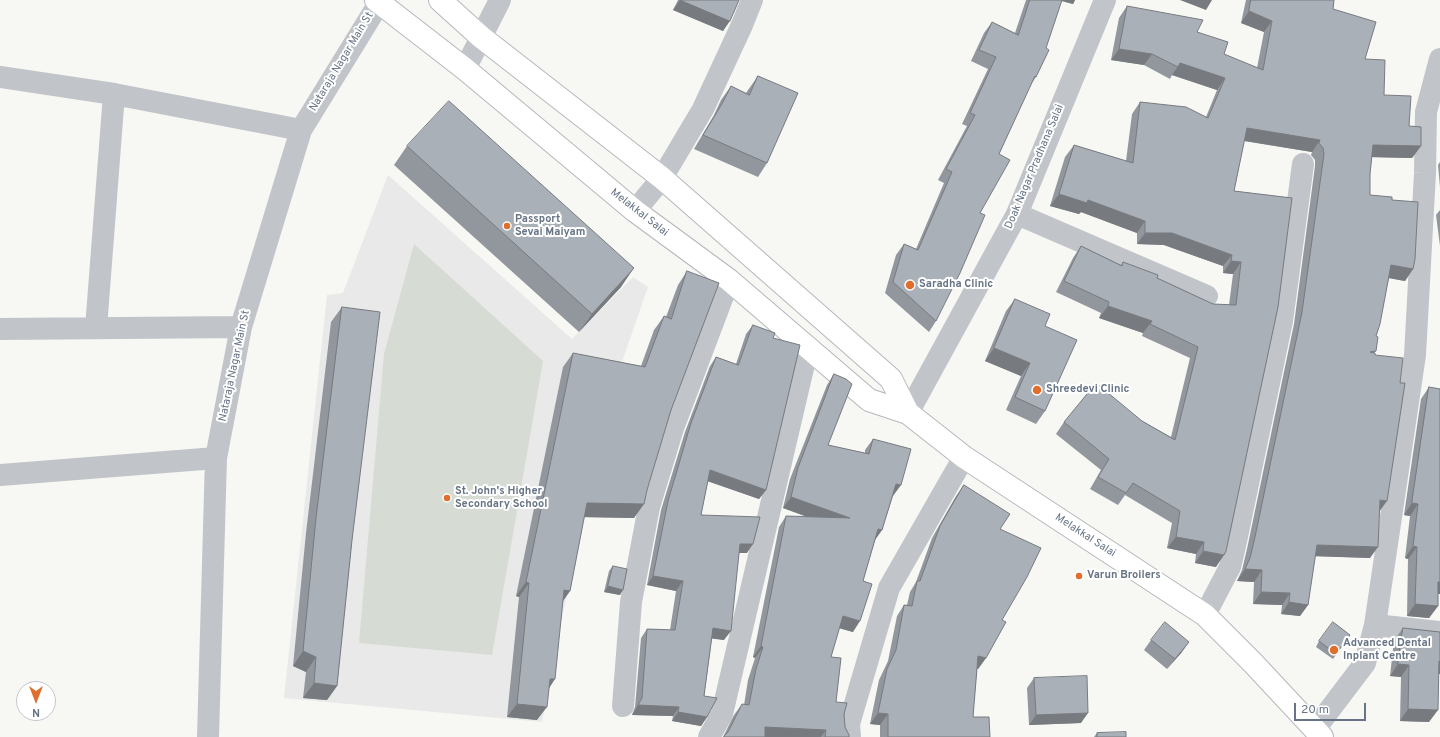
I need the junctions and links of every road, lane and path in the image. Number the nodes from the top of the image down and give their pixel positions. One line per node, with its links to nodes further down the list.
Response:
1 (440, 0): 6 (main road, Melakkal Salai)
2 (500, 0): 6 (street)
3 (752, 0): 13 (street)
4 (1105, 0): 15 (street, Doak Nagar Pradhana Salai)
5 (379, 1): 8 (main road, Melakkal Salai); 11 (street, Nataraja Nagar Main St)
6 (481, 37): 8 (street); 13 (main road, Melakkal Salai)
7 (1440, 58): 27 (street)
8 (465, 69): 14 (main road, Melakkal Salai)
9 (0, 77): 10 (street)
10 (114, 94): 11 (street); 19 (street)
11 (301, 130): 18 (street, Nataraja Nagar Main St)
12 (1303, 164): 26 (street)
13 (662, 178): 14 (street); 22 (main road, Melakkal Salai)
14 (635, 211): 16 (main road, Melakkal Salai)
15 (1017, 214): 17 (street); 22 (street, Doak Nagar Pradhana Salai)
16 (729, 280): 21 (main road, Melakkal Salai); 29 (street)
17 (1206, 296)
18 (241, 327): 19 (street); 24 (street, Nataraja Nagar Main St)
19 (96, 328): 20 (street)
20 (0, 329)
21 (808, 347): 22 (main road, Melakkal Salai); 32 (street)
22 (908, 413): 23 (main road, Melakkal Salai)
23 (964, 457): 26 (main road, Melakkal Salai); 33 (street)
24 (216, 458): 25 (street); 31 (street, Nataraja Nagar Main St)
25 (0, 475)
26 (1205, 615): 30 (main road, Melakkal Salai)
27 (1375, 625): 28 (street); 30 (street)
28 (1440, 632)
29 (623, 706)
30 (1318, 733)
31 (208, 737)
32 (709, 737)
33 (850, 737)

